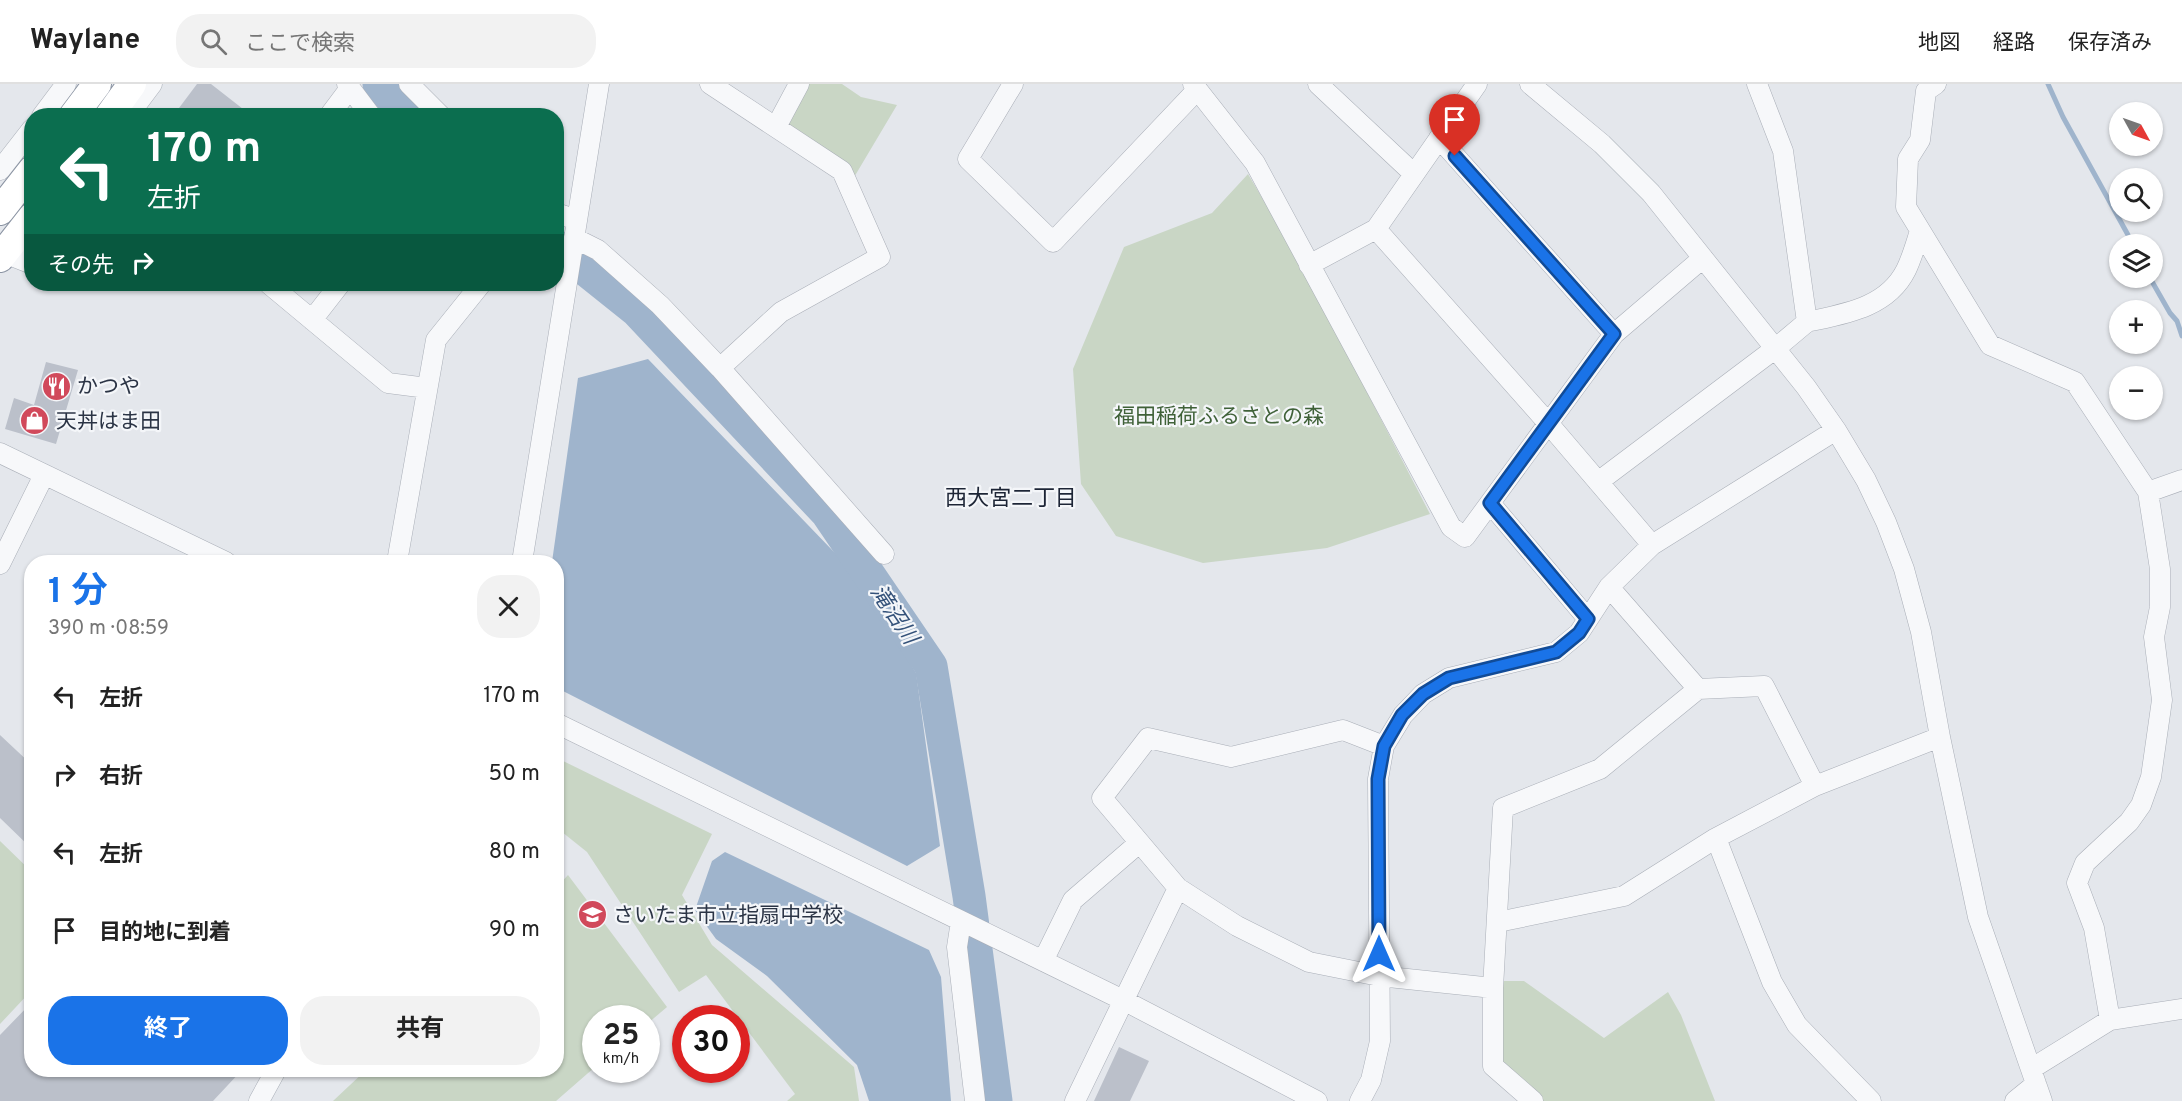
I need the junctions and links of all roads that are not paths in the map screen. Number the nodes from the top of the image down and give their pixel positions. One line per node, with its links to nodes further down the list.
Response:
1 (66, 84): 16 (street)
2 (97, 84): 17 (highway)
3 (146, 84): 18 (highway); 19 (street)
4 (409, 84): 22 (street)
5 (598, 84): 34 (street)
6 (710, 84): 23 (street)
7 (799, 84): 23 (street)
8 (1013, 84): 15 (street)
9 (1318, 84): 27 (street)
10 (1477, 84): 24 (street)
11 (1530, 84): 36 (street)
12 (1757, 84): 45 (street)
13 (1936, 84): 33 (street)
14 (349, 86): 20 (street); 21 (street)
15 (1195, 87): 38 (street)
16 (48, 108)
17 (79, 108)
18 (118, 108)
19 (132, 108)
20 (334, 108)
21 (365, 108)
22 (433, 108)
23 (776, 127): 48 (street)
24 (1439, 138): 27 (street); 46 (street)
25 (24, 139): 26 (street)
26 (0, 170)
27 (1414, 174): 32 (street)
28 (24, 180): 29 (highway)
29 (0, 212)
30 (564, 223): 34 (street)
31 (24, 227): 35 (highway)
32 (1376, 229): 38 (street); 50 (street)
33 (1920, 231): 45 (street); 56 (street)
34 (574, 235): 39 (street); 48 (street)
35 (2, 255): 37 (street)
36 (1703, 258): 46 (street); 47 (street)
37 (24, 262)
38 (1309, 265): 57 (street)
39 (564, 278)
40 (277, 291): 44 (street)
41 (335, 291): 44 (street)
42 (475, 291): 49 (street)
43 (562, 291): 62 (street)
44 (312, 320): 49 (street)
45 (1807, 322): 47 (street)
46 (1614, 334): 50 (street)
47 (1776, 348): 51 (street); 55 (street)
48 (720, 368): 59 (street)
49 (427, 388): 61 (street)
50 (1548, 423): 55 (street); 57 (street)
51 (1836, 430): 58 (street); 68 (street)
52 (0, 453): 53 (street)
53 (44, 475): 60 (street); 63 (street)
54 (2182, 480): 56 (street)
55 (1598, 482): 58 (street)
56 (2148, 492): 81 (street)
57 (1490, 503): 65 (street)
58 (1652, 545): 64 (street)
59 (884, 554)
60 (211, 555)
61 (398, 555)
62 (523, 555)
63 (0, 564)
64 (1609, 587): 65 (street); 66 (street)
65 (1588, 619): 69 (street)
66 (1698, 689): 70 (street); 74 (street)
67 (564, 727): 75 (street)
68 (1940, 736): 70 (street); 83 (street)
69 (1384, 746): 72 (street); 77 (street)
70 (1815, 786): 71 (street)
71 (1716, 838): 74 (street); 90 (street)
72 (1139, 843): 73 (street); 76 (street)
73 (1178, 888): 77 (street); 79 (street)
74 (1498, 922): 78 (street)
75 (969, 925): 76 (street); 85 (street)
76 (1043, 961): 79 (street)
77 (1379, 976): 78 (street); 88 (street)
78 (1493, 988): 89 (street)
79 (1125, 1001): 86 (street); 87 (street)
80 (2181, 1010): 81 (street)
81 (2110, 1020): 83 (street)
82 (272, 1077): 84 (street)
83 (2036, 1085): 91 (street)
84 (259, 1101)
85 (975, 1101)
86 (1074, 1101)
87 (1317, 1101)
88 (1360, 1101)
89 (1533, 1101)
90 (1871, 1101)
91 (2015, 1101)

